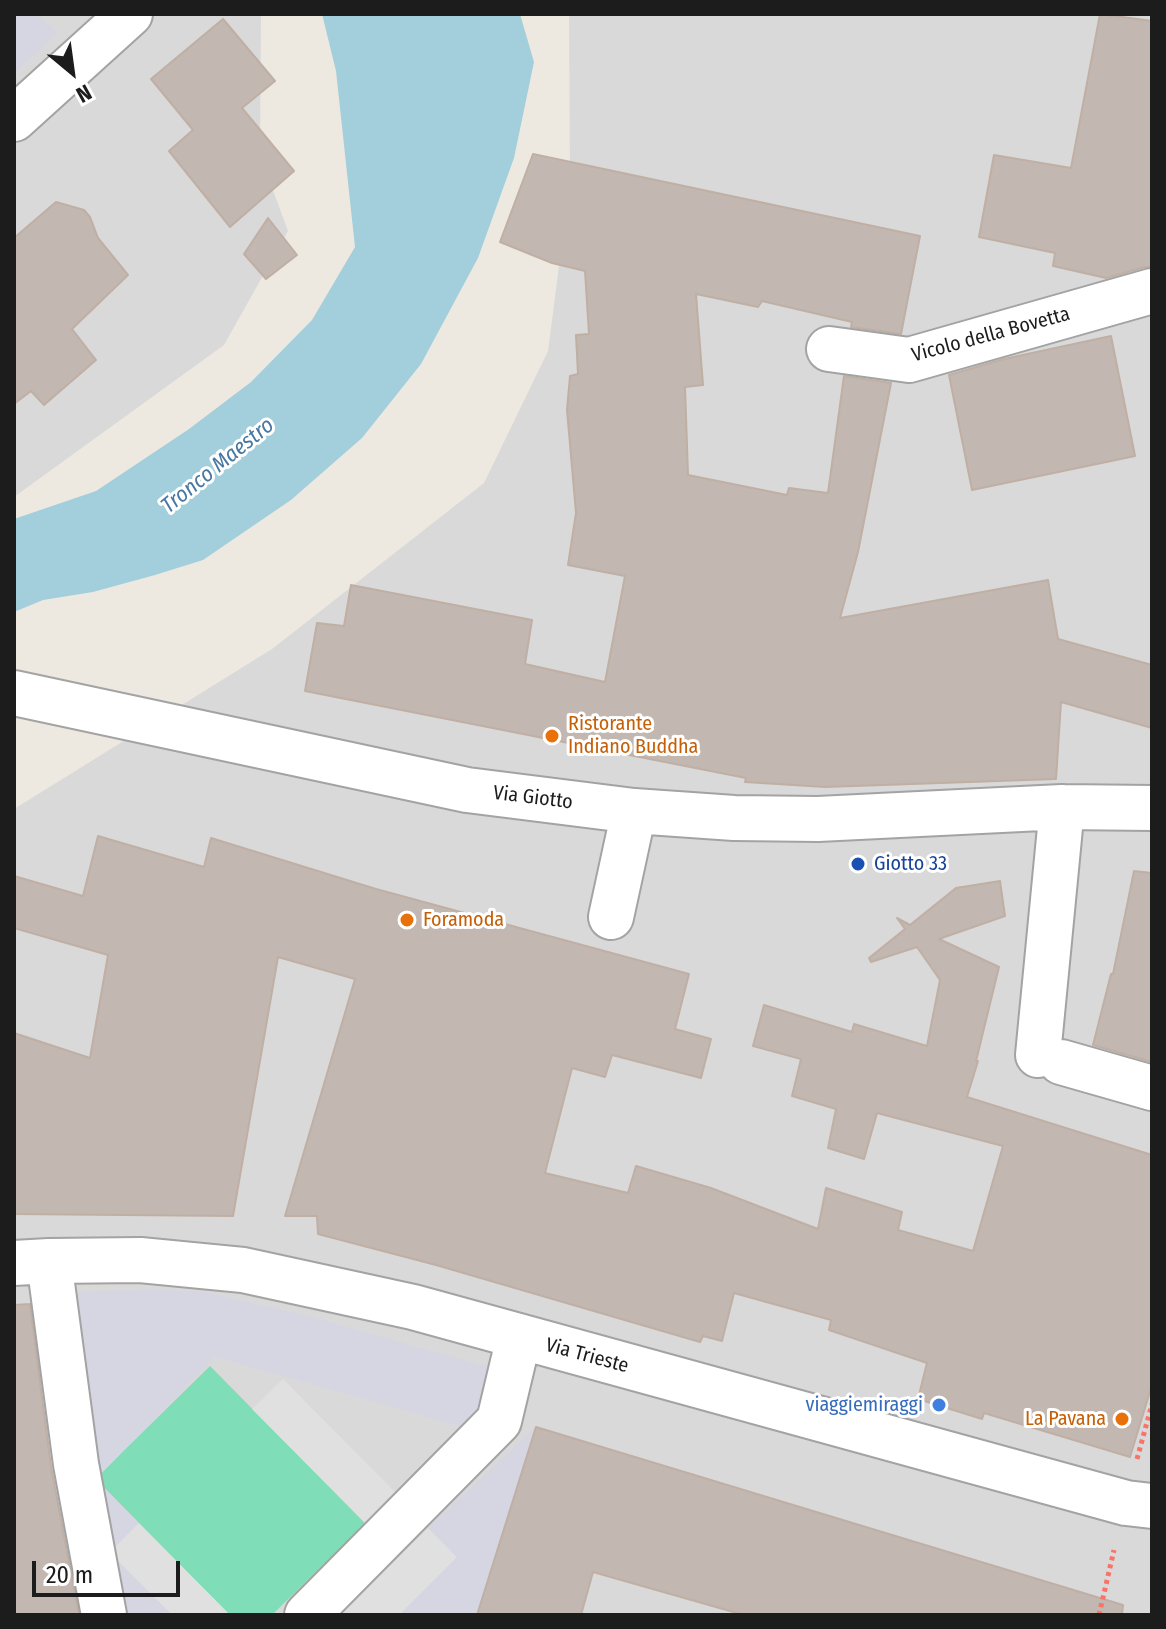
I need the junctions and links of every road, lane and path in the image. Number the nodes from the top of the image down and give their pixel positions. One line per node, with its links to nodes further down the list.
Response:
1 (130, 14): 2 (street)
2 (14, 119)
3 (1152, 291): 4 (street, Vicolo della Bovetta)
4 (829, 349)
5 (14, 693): 8 (street, Via Giotto)
6 (1062, 807): 7 (street, Via Giotto); 8 (street, Via Giotto); 10 (street)
7 (1152, 808)
8 (634, 811): 9 (street)
9 (611, 917)
10 (1152, 1088)
11 (32, 1262): 12 (street, Via Trieste); 17 (street)
12 (519, 1337): 15 (street, Via Trieste); 18 (street)
13 (1152, 1404): 14 (path)
14 (1136, 1463)
15 (1152, 1506)
16 (1118, 1537): 19 (path)
17 (104, 1615)
18 (307, 1615)
19 (1099, 1615)

